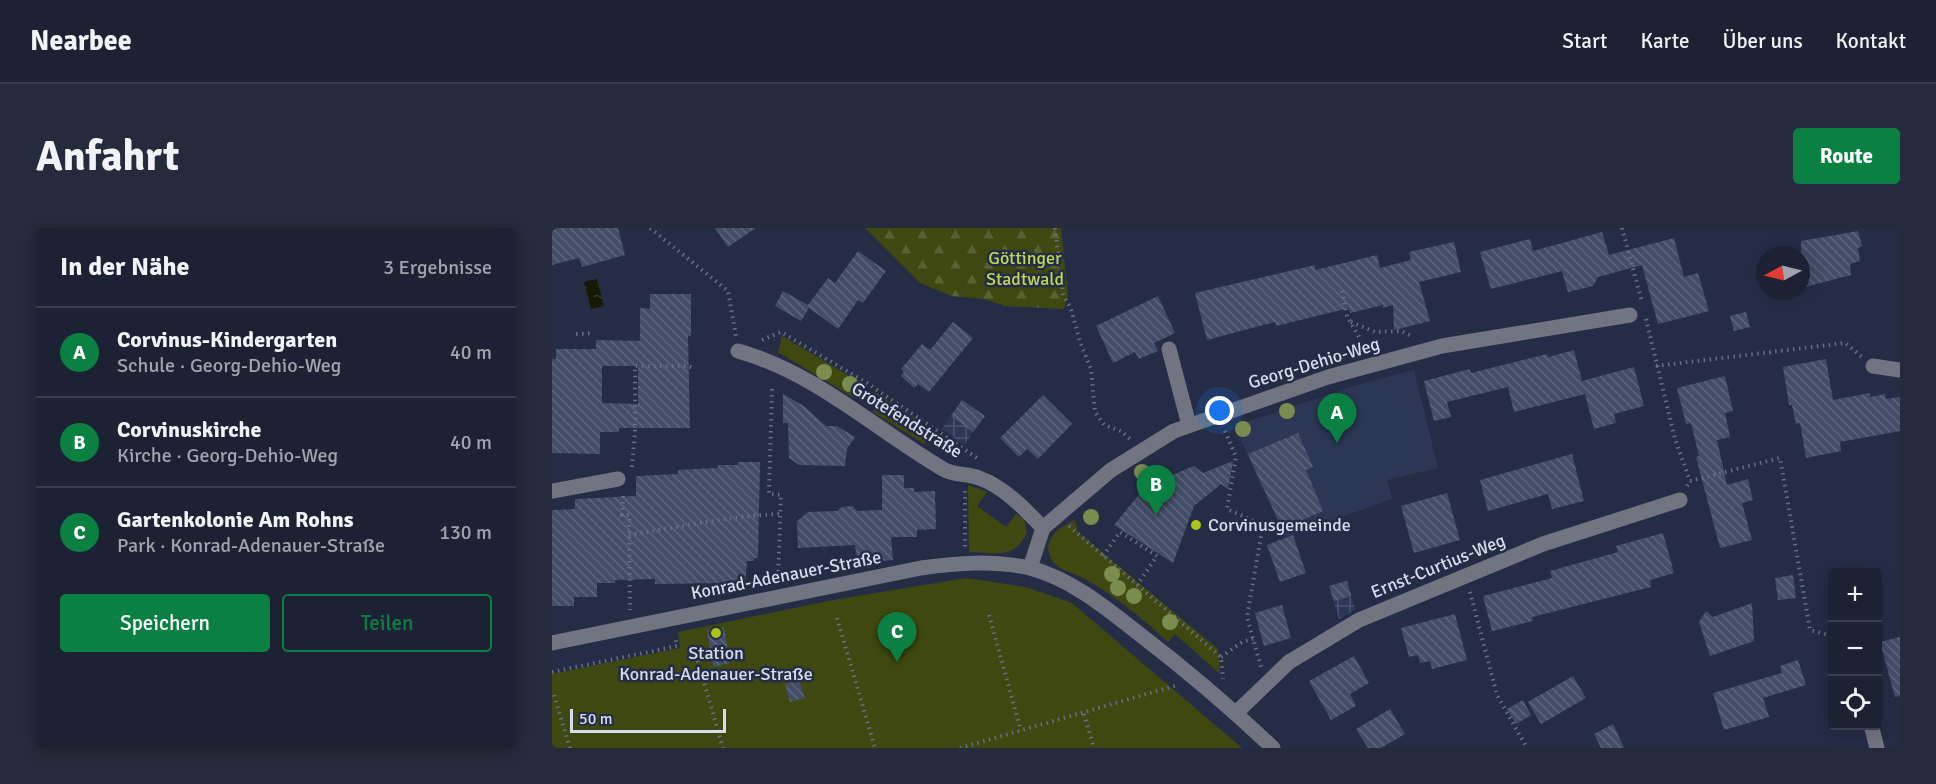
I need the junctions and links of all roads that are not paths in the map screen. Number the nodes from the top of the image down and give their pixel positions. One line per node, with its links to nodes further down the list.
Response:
1 (1637, 313): 6 (street, Georg-Dehio-Weg)
2 (1169, 349): 6 (street)
3 (738, 351): 10 (street, Grotefendstraße)
4 (1873, 366): 5 (street)
5 (1900, 370)
6 (1189, 425): 10 (street, Georg-Dehio-Weg)
7 (618, 478): 8 (street)
8 (552, 491)
9 (1680, 500): 13 (street, Ernst-Curtius-Weg)
10 (1043, 528): 11 (street)
11 (1030, 568): 12 (street, Konrad-Adenauer-Straße); 13 (street)
12 (552, 643)
13 (1236, 713): 15 (street)
14 (1872, 730): 16 (street)
15 (1273, 748)
16 (1877, 748)

